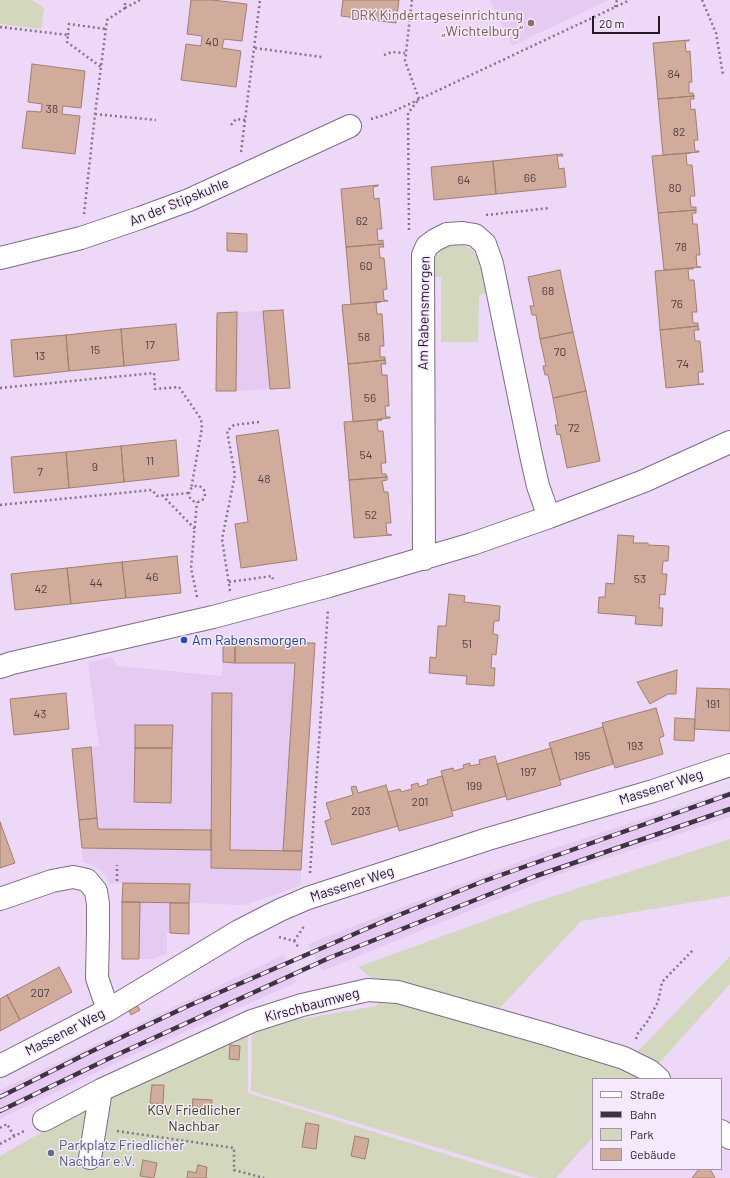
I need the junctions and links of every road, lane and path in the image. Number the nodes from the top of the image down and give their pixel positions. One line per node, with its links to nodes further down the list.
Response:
1 (125, 0): 9 (path)
2 (140, 0): 9 (path)
3 (260, 0): 13 (path)
4 (412, 0): 14 (path)
5 (617, 0): 8 (path)
6 (630, 0): 8 (path)
7 (702, 0): 18 (path)
8 (615, 7): 19 (path)
9 (125, 8): 11 (path)
10 (0, 27): 12 (path)
11 (106, 29): 12 (path); 17 (path)
12 (68, 35): 17 (path)
13 (255, 48): 16 (path); 22 (path)
14 (405, 53): 15 (path); 19 (path)
15 (384, 55)
16 (322, 57)
17 (101, 67): 20 (path)
18 (723, 75)
19 (419, 99): 24 (path); 28 (path)
20 (95, 114): 21 (path); 29 (path)
21 (156, 120)
22 (245, 120): 23 (path); 25 (path)
23 (231, 125)
24 (350, 126): 25 (street, An der Stipskuhle)
25 (237, 178): 29 (street, An der Stipskuhle)
26 (550, 208): 27 (path)
27 (486, 215)
28 (409, 230)
29 (81, 238): 30 (street, An der Stipskuhle)
30 (0, 258)
31 (0, 388): 34 (path)
32 (259, 422): 43 (path)
33 (730, 442): 39 (street)
34 (191, 489): 35 (path); 37 (path)
35 (189, 493): 36 (path); 37 (path)
36 (162, 495): 38 (path); 40 (path)
37 (198, 502): 40 (path)
38 (0, 505)
39 (549, 517): 41 (street); 41 (street, Am Rabensmorgen)
40 (195, 529): 46 (path)
41 (424, 559): 44 (street)
42 (273, 581): 43 (path)
43 (229, 582): 45 (path)
44 (329, 586): 47 (street); 50 (path)
45 (231, 597)
46 (197, 598)
47 (0, 667)
48 (730, 765): 58 (street, Massener Weg)
49 (117, 866): 51 (path)
50 (310, 880)
51 (117, 883)
52 (0, 899): 58 (street)
53 (300, 934): 55 (path)
54 (278, 936): 55 (path)
55 (294, 940): 56 (path)
56 (299, 948)
57 (694, 950): 59 (path)
58 (108, 1010): 60 (street, Massener Weg)
59 (624, 1058): 61 (street, Kirschbaumweg); 62 (street, Kirschbaumweg)
60 (0, 1066)
61 (655, 1075)
62 (101, 1090): 63 (street, Kirschbaumweg); 65 (street)
63 (44, 1120)
64 (0, 1128): 66 (path)
65 (95, 1128): 67 (street); 68 (path)
66 (0, 1144)
67 (90, 1158)
68 (264, 1178)

